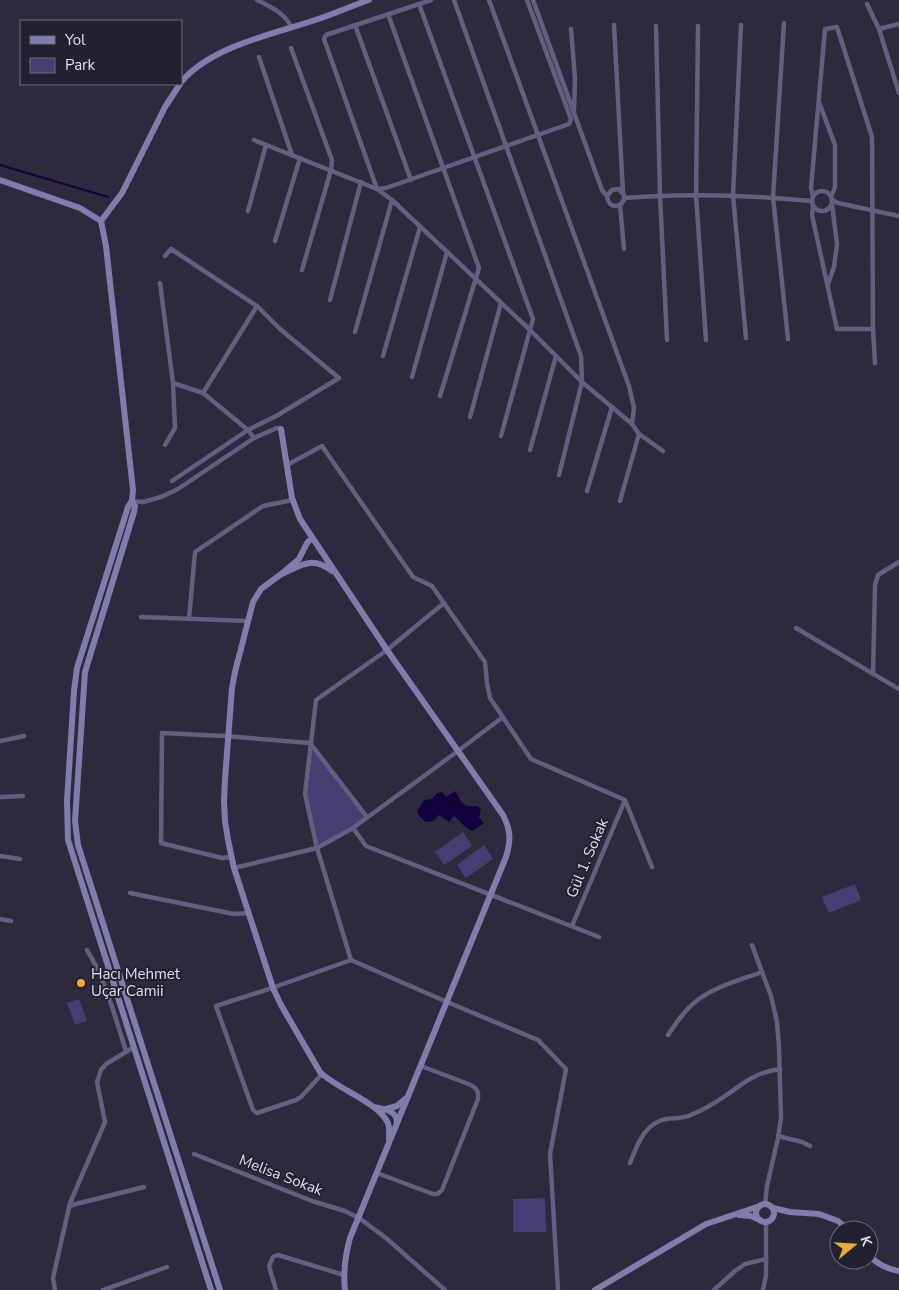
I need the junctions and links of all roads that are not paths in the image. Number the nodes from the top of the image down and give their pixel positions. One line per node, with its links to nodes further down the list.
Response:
1 (257, 0): 18 (street)
2 (370, 0): 18 (street)
3 (431, 0): 8 (street)
4 (454, 0): 31 (street)
5 (490, 0): 28 (street)
6 (527, 0): 28 (street)
7 (533, 0): 27 (street)
8 (419, 4): 10 (street); 34 (street)
9 (867, 4): 19 (street)
10 (388, 14): 13 (street); 35 (street)
11 (784, 23): 46 (street)
12 (899, 24): 19 (street)
13 (355, 25): 38 (street); 40 (street)
14 (614, 25): 41 (street)
15 (741, 25): 44 (street)
16 (656, 26): 42 (street)
17 (698, 26): 43 (street)
18 (292, 28): 23 (street)
19 (879, 29): 25 (street)
20 (571, 30): 27 (street)
21 (291, 48): 36 (street)
22 (259, 58): 32 (street)
23 (182, 82)
24 (180, 85): 54 (street)
25 (899, 93)
26 (818, 100): 48 (street); 49 (street); 52 (street)
27 (574, 114): 45 (street)
28 (538, 135): 31 (street); 84 (street)
29 (254, 140): 30 (street)
30 (266, 145): 32 (street); 51 (street)
31 (506, 146): 34 (street); 78 (street)
32 (292, 155): 33 (street)
33 (300, 158): 36 (street); 56 (street)
34 (474, 158): 35 (street); 68 (street)
35 (443, 169): 38 (street); 61 (street)
36 (331, 170): 39 (street); 60 (street)
37 (0, 180): 54 (street)
38 (411, 180): 40 (street)
39 (361, 182): 40 (street); 64 (street)
40 (377, 189): 47 (street)
41 (624, 195): 42 (street); 45 (street); 50 (street)
42 (660, 195): 43 (street); 72 (street)
43 (696, 195): 44 (street); 73 (street)
44 (733, 195): 46 (street); 70 (street)
45 (607, 196): 50 (street)
46 (773, 197): 48 (street); 71 (street)
47 (392, 200): 55 (street); 69 (street)
48 (813, 201): 49 (street); 49 (street); 63 (street)
49 (832, 201): 52 (street); 63 (street)
50 (620, 205): 57 (street)
51 (248, 211)
52 (873, 211): 53 (street); 67 (street)
53 (899, 216)
54 (101, 221): 98 (street)
55 (420, 226): 58 (street); 74 (street)
56 (275, 241)
57 (624, 249)
58 (447, 252): 61 (street); 77 (street)
59 (164, 256): 66 (street)
60 (302, 270)
61 (476, 279): 65 (street); 81 (street)
62 (160, 283): 79 (street)
63 (828, 285): 67 (street)
64 (330, 300)
65 (501, 303): 68 (street); 83 (street)
66 (257, 306): 80 (street); 86 (street)
67 (873, 329): 76 (street)
68 (530, 330): 75 (street); 88 (street)
69 (355, 332)
70 (746, 338)
71 (788, 339)
72 (667, 340)
73 (706, 340)
74 (383, 356)
75 (556, 356): 78 (street); 91 (street)
76 (875, 363)
77 (412, 377)
78 (582, 382): 82 (street); 94 (street)
79 (173, 383): 80 (street); 90 (street)
80 (203, 393): 86 (street)
81 (440, 396)
82 (612, 408): 84 (street); 96 (street)
83 (470, 416)
84 (632, 424): 87 (street)
85 (281, 429): 89 (street); 93 (street)
86 (248, 430): 89 (street); 95 (street)
87 (639, 434): 92 (street); 99 (street)
88 (501, 436)
89 (254, 438): 98 (street)
90 (165, 445)
91 (530, 450)
92 (663, 451)
93 (287, 465): 97 (street); 106 (street)
94 (559, 475)
95 (172, 481)
96 (587, 491)
97 (293, 500): 100 (street); 108 (street)
98 (132, 501): 129 (street); 130 (street)
99 (620, 501)
100 (312, 538): 101 (street); 105 (street)
101 (317, 546): 103 (street); 104 (street)
102 (899, 562): 112 (street)
103 (307, 563): 104 (street); 105 (street)
104 (335, 573): 111 (street)
105 (280, 575): 109 (street)
106 (444, 604): 111 (street); 114 (street)
107 (141, 616): 108 (street)
108 (189, 619): 109 (street)
109 (248, 621): 116 (street)
110 (796, 628): 112 (street)
111 (387, 650): 118 (street); 119 (street)
112 (873, 674): 113 (street)
113 (899, 689)
114 (503, 717): 119 (street); 122 (street)
115 (24, 736): 117 (street)
116 (228, 736): 118 (street); 127 (street); 127 (street)
117 (0, 741)
118 (310, 743): 123 (street); 125 (street)
119 (458, 751): 123 (street); 134 (street)
120 (23, 796): 121 (street)
121 (0, 797)
122 (625, 800): 131 (street); 138 (street, Gül 1. Sokak)
123 (367, 817): 124 (street)
124 (353, 828): 125 (street); 134 (street)
125 (317, 848): 132 (street); 142 (street)
126 (0, 856): 128 (street)
127 (231, 857): 132 (street)
128 (20, 859)
129 (84, 863): 130 (street); 180 (street)
130 (76, 866): 147 (street)
131 (652, 867)
132 (234, 868): 135 (street)
133 (130, 893): 135 (street)
134 (491, 894): 138 (street); 145 (street)
135 (248, 913): 144 (street)
136 (0, 919): 137 (street)
137 (11, 921)
138 (572, 926): 139 (street)
139 (599, 937)
140 (752, 945): 143 (street)
141 (87, 950): 148 (street)
142 (351, 960): 144 (street); 145 (street)
143 (762, 972): 146 (street); 150 (street)
144 (273, 988): 151 (street); 151 (street)
145 (447, 1002): 149 (street); 184 (street)
146 (668, 1035)
147 (134, 1047): 148 (street); 179 (street)
148 (126, 1051): 164 (street)
149 (421, 1066): 152 (street); 161 (street)
150 (780, 1069): 156 (street); 160 (street)
151 (322, 1074): 153 (street)
152 (409, 1094): 154 (street); 155 (street)
153 (367, 1103): 154 (street); 157 (street)
154 (382, 1109): 155 (street)
155 (397, 1123): 157 (street)
156 (778, 1136): 158 (street); 163 (street)
157 (388, 1145): 161 (street)
158 (810, 1146)
159 (194, 1154): 169 (street, Melisa Sokak)
160 (630, 1163)
161 (377, 1172): 169 (street)
162 (144, 1187): 164 (street)
163 (763, 1205): 165 (street); 167 (street); 171 (street)
164 (69, 1208): 177 (street)
165 (773, 1208): 166 (street); 168 (street)
166 (790, 1212): 168 (street); 170 (street)
167 (735, 1215): 171 (street); 185 (street)
168 (774, 1216): 171 (street)
169 (359, 1218): 176 (street); 183 (street, Melisa Sokak)
170 (836, 1220)
171 (764, 1221): 172 (street)
172 (766, 1259): 186 (street); 187 (street)
173 (879, 1264): 175 (street)
174 (166, 1267): 178 (street)
175 (899, 1271)
176 (344, 1275): 181 (street); 182 (street)
177 (55, 1290)
178 (103, 1290)
179 (212, 1290)
180 (220, 1290)
181 (276, 1290)
182 (345, 1290)
183 (445, 1290)
184 (558, 1290)
185 (595, 1290)
186 (714, 1290)
187 (763, 1290)

